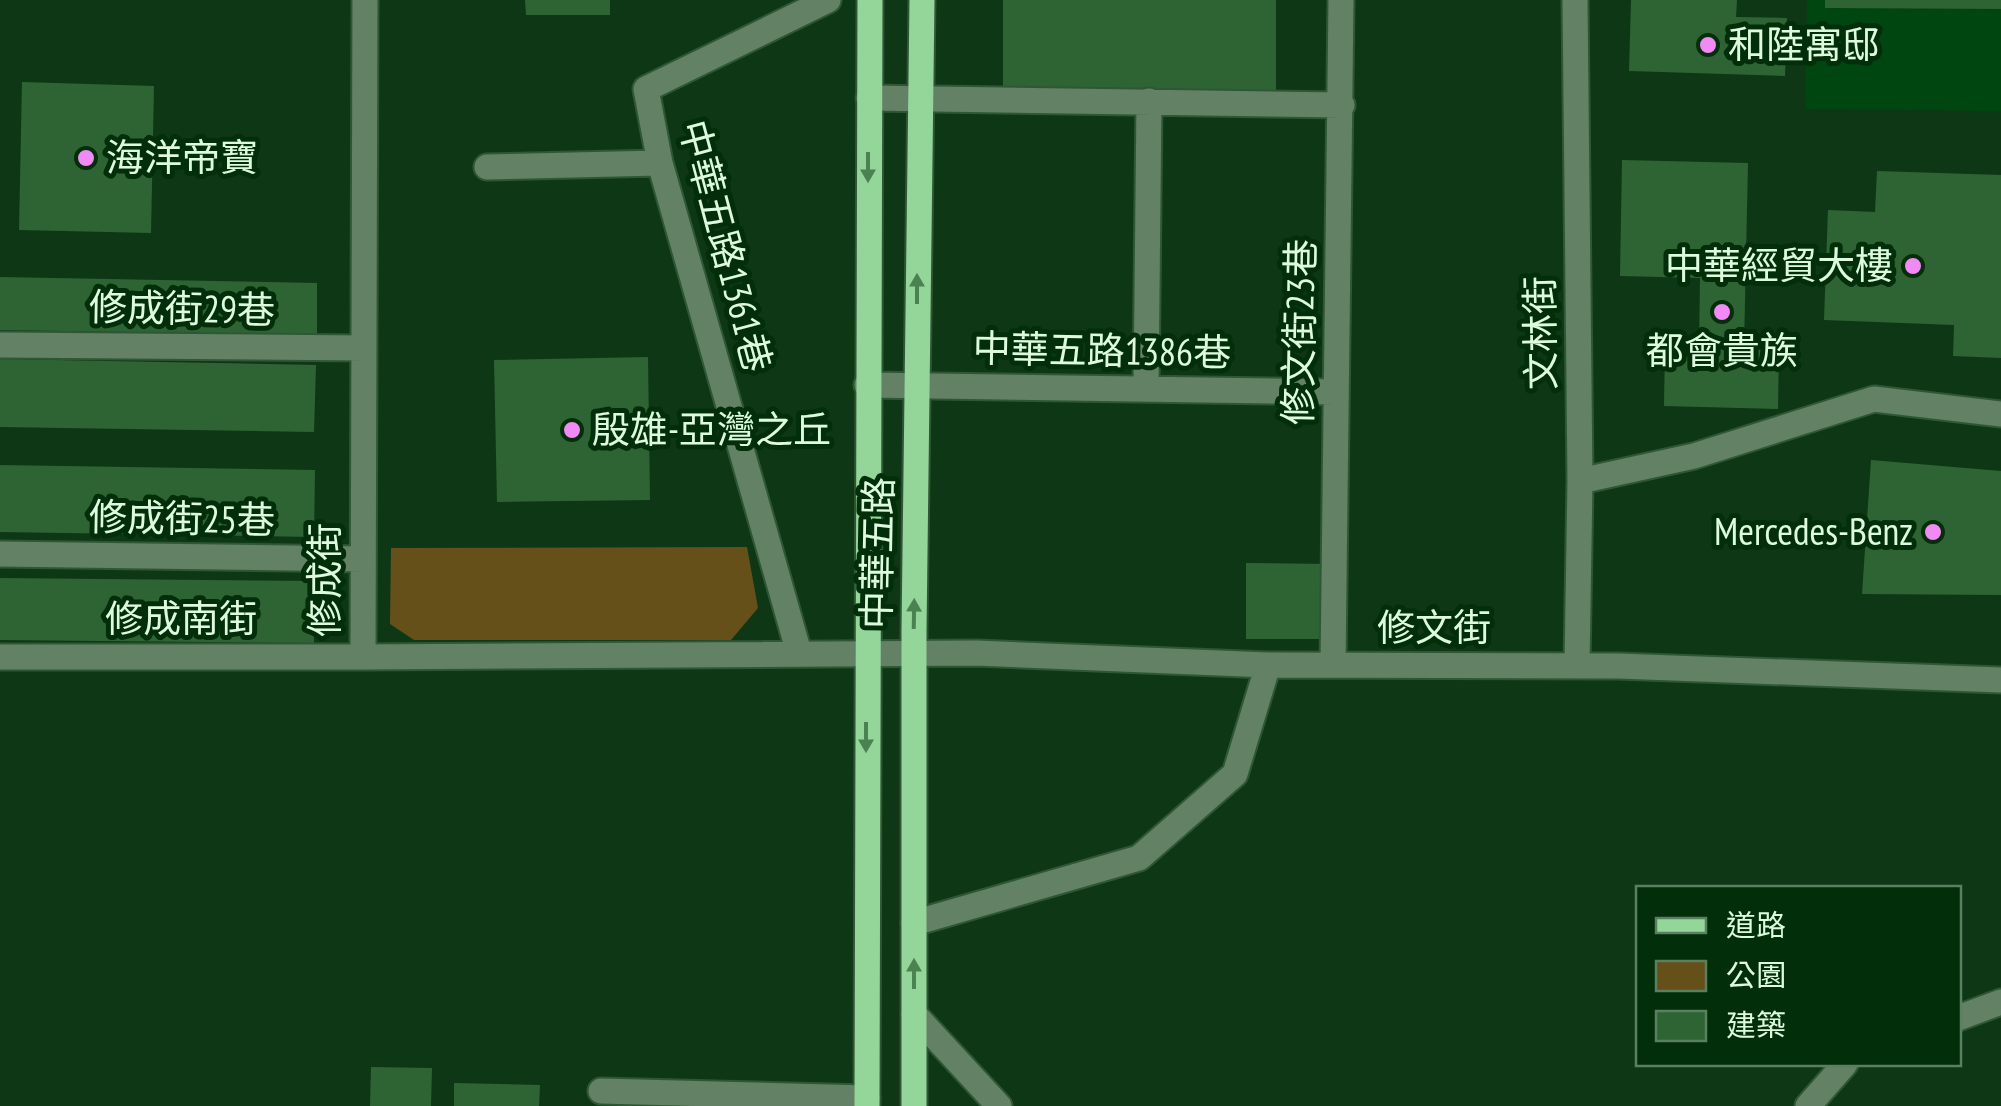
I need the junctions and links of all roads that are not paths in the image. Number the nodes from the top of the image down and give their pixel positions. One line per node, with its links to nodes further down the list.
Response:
1 (365, 0): 14 (street, 修成街)
2 (828, 0): 11 (street, 中華五路1361巷)
3 (870, 0): 7 (main road, 中華五路)
4 (922, 0): 8 (main road, 中華五路)
5 (1341, 0): 10 (street, 修文街23巷)
6 (1575, 0): 20 (street, 文林街)
7 (868, 98): 8 (street); 15 (main road, 中華五路, one-way to 15)
8 (918, 98): 9 (street); 16 (main road, 中華五路, one-way to 8)
9 (1150, 102): 10 (street); 17 (street)
10 (1342, 104): 18 (street, 修文街23巷)
11 (660, 164): 12 (street); 23 (street, 中華五路1361巷)
12 (486, 167)
13 (0, 344): 14 (street, 修成街29巷)
14 (364, 348): 22 (street, 修成街)
15 (867, 385): 16 (street, 中華五路1386巷); 25 (main road, 中華五路)
16 (917, 386): 17 (street, 中華五路1386巷); 24 (main road, 中華五路, one-way to 16)
17 (1146, 389): 18 (street, 中華五路1386巷)
18 (1336, 392): 29 (street, 修文街23巷)
19 (2001, 414): 20 (street)
20 (1580, 481): 30 (street, 文林街)
21 (0, 554): 22 (street, 修成街25巷)
22 (363, 560): 26 (street, 修成街)
23 (799, 652): 25 (street, 修成街); 26 (street, 修成街)
24 (914, 653): 25 (street, 修文街); 28 (street, 修文街); 32 (main road, 中華五路)
25 (866, 654): 38 (main road, 中華五路, one-way to 38)
26 (362, 656): 27 (street, 修成南街)
27 (0, 657)
28 (1268, 665): 29 (street, 修文街); 32 (street)
29 (1333, 665): 30 (street, 修文街)
30 (1578, 666): 31 (street, 修文街)
31 (2001, 680)
32 (914, 923): 34 (main road, 中華五路, one-way to 32)
33 (2001, 1002): 35 (street)
34 (914, 1014): 39 (main road, 中華五路); 40 (street)
35 (1961, 1017)
36 (1843, 1066): 41 (street)
37 (601, 1090): 38 (street)
38 (868, 1102)
39 (914, 1106)
40 (999, 1106)
41 (1808, 1106)

